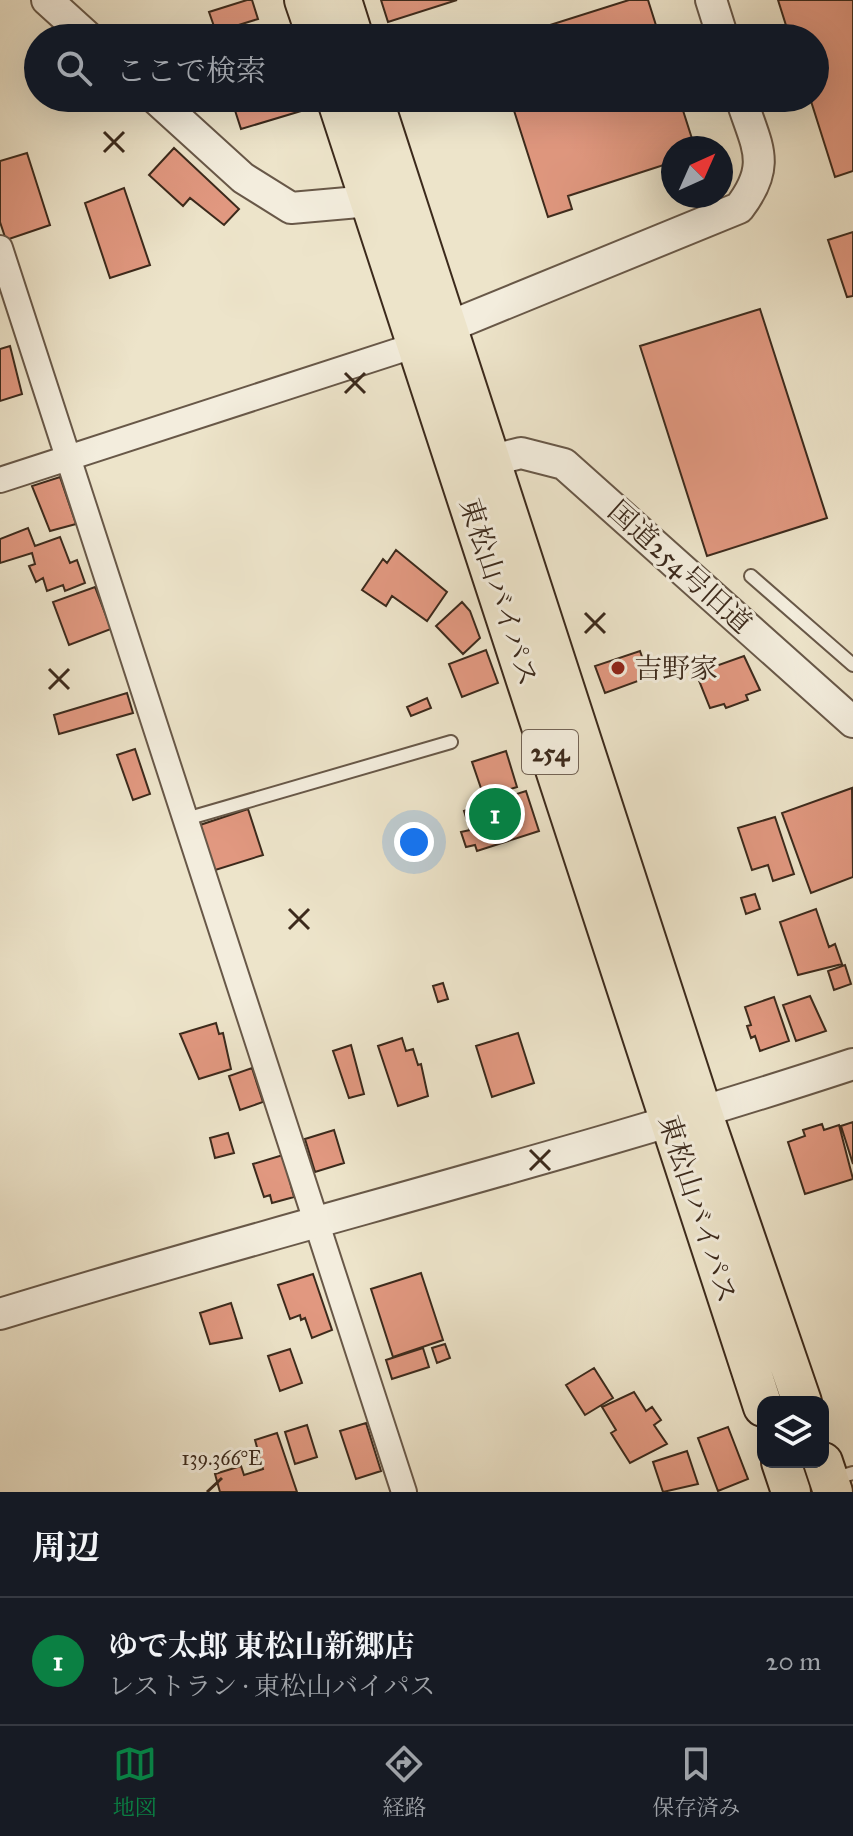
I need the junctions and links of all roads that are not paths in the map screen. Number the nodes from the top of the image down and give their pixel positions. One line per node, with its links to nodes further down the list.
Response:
1 (47, 0): 5 (street)
2 (304, 0): 6 (highway)
3 (342, 0): 7 (highway)
4 (711, 0): 8 (street)
5 (74, 24)
6 (312, 24)
7 (350, 24)
8 (719, 24)
9 (170, 112): 13 (street)
10 (341, 112): 13 (highway, 東松山バイパス / 254)
11 (377, 112): 15 (highway, 東松山バイパス / 254)
12 (746, 112): 15 (street)
13 (370, 201): 15 (highway, 東松山バイパス / 254)
14 (0, 248): 16 (street)
15 (433, 336): 16 (street); 17 (highway, 東松山バイパス / 254); 25 (highway, 東松山バイパス / 254)
16 (70, 458): 18 (street); 23 (street)
17 (489, 461): 21 (street, 国道254号旧道); 25 (highway, 東松山バイパス / 254)
18 (0, 480)
19 (751, 576): 20 (lane)
20 (853, 665)
21 (853, 722)
22 (451, 742): 23 (lane)
23 (186, 819): 26 (street)
24 (853, 1064): 25 (street)
25 (686, 1119): 26 (street); 28 (highway, 東松山バイパス / 254); 29 (highway, 東松山バイパス / 254)
26 (317, 1221): 27 (street); 31 (street)
27 (0, 1314)
28 (760, 1396)
29 (800, 1396)
30 (783, 1468): 32 (highway)
31 (404, 1492)
32 (791, 1492)

